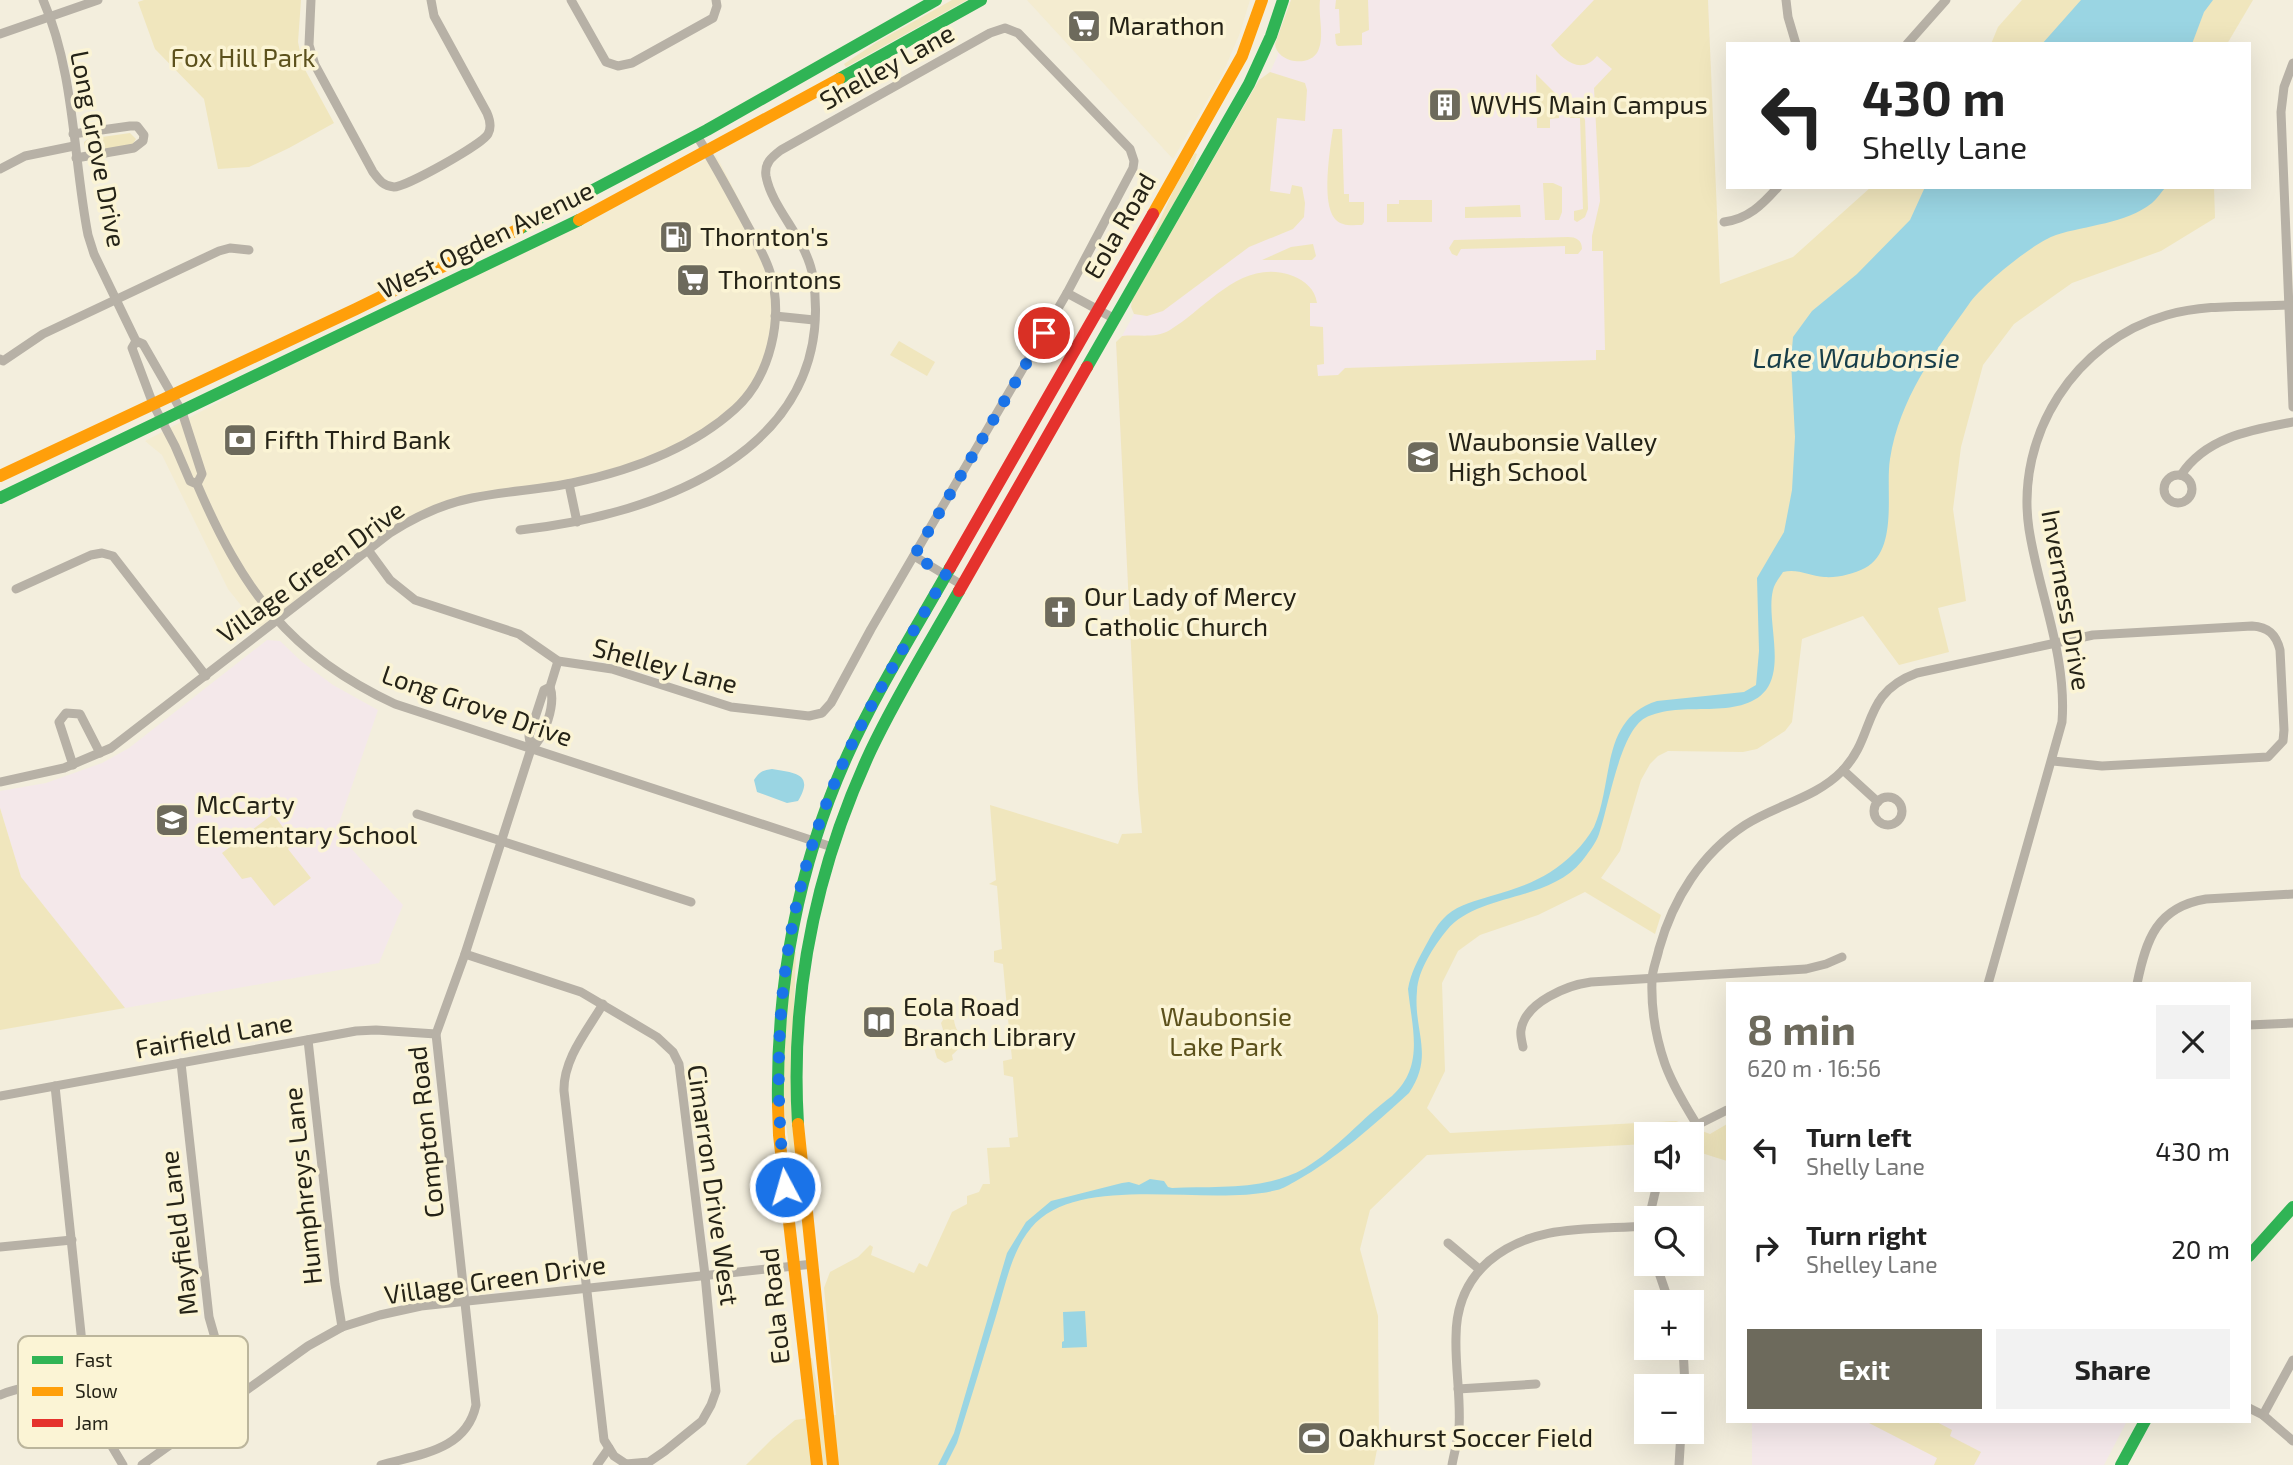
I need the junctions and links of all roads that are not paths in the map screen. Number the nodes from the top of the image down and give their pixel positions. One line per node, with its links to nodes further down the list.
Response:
1 (43, 0): 13 (street, Long Grove Drive)
2 (97, 0): 13 (street)
3 (311, 0): 4 (street)
4 (431, 0)
5 (571, 0): 6 (street)
6 (716, 0)
7 (936, 0): 19 (main road, West Ogden Avenue)
8 (981, 0): 21 (main road, West Ogden Avenue)
9 (1262, 0): 32 (main road, Eola Road)
10 (1283, 0): 34 (main road, Eola Road)
11 (1786, 0): 15 (street)
12 (1946, 0): 16 (street)
13 (50, 16): 14 (street); 18 (street, Long Grove Drive)
14 (0, 34)
15 (1795, 42)
16 (1909, 42)
17 (2293, 63): 31 (street)
18 (73, 134): 20 (street, Long Grove Drive); 22 (street)
19 (697, 136): 21 (street, Village Green Drive); 27 (main road, West Ogden Avenue)
20 (74, 146): 22 (street, Long Grove Drive); 23 (street)
21 (707, 152): 28 (main road, West Ogden Avenue); 33 (street, Village Green Drive)
22 (76, 158): 30 (street, Long Grove Drive)
23 (0, 169)
24 (1776, 189): 25 (street)
25 (1724, 222)
26 (249, 250): 30 (street)
27 (464, 256): 28 (main road); 38 (main road, West Ogden Avenue)
28 (466, 277): 41 (main road, West Ogden Avenue)
29 (1067, 293): 32 (street); 35 (street, Shelley Lane); 52 (street, Shelley Lane)
30 (117, 300): 36 (street, Long Grove Drive); 37 (street)
31 (2289, 305): 40 (street); 57 (street, Inverness Drive)
32 (1098, 310): 34 (street); 53 (main road, Eola Road)
33 (775, 316): 35 (street); 47 (street, Village Green Drive)
34 (1115, 319): 54 (main road, Eola Road)
35 (814, 320): 49 (street, Shelley Lane)
36 (136, 341): 38 (street, Long Grove Drive); 39 (street, Long Grove Drive)
37 (0, 359)
38 (173, 396): 39 (main road, West Ogden Avenue); 41 (street, Long Grove Drive)
39 (153, 404): 42 (street, Long Grove Drive); 45 (main road, West Ogden Avenue)
40 (2293, 407)
41 (182, 412): 42 (main road, West Ogden Avenue); 46 (street, Long Grove Drive)
42 (162, 422): 46 (street, Long Grove Drive); 48 (main road, West Ogden Avenue)
43 (2293, 422): 44 (street)
44 (2181, 475)
45 (0, 476)
46 (197, 484): 56 (street, Long Grove Drive)
47 (569, 484): 49 (street); 51 (street, Village Green Drive)
48 (0, 498)
49 (577, 522): 50 (street, Shelley Lane)
50 (520, 530)
51 (368, 550): 56 (street, Village Green Drive); 58 (street)
52 (914, 556): 53 (street); 58 (street, Shelley Lane)
53 (946, 575): 54 (street); 69 (main road, Eola Road)
54 (962, 585): 70 (main road, Eola Road)
55 (16, 589): 59 (street)
56 (276, 621): 59 (street, Village Green Drive); 60 (street, Long Grove Drive)
57 (2056, 642): 62 (street, Inverness Drive); 62 (street); 64 (street)
58 (558, 661): 60 (street, Compton Road)
59 (206, 676): 61 (street, Village Green Drive)
60 (531, 749): 68 (street, Compton Road); 69 (street, Long Grove Drive)
61 (100, 753): 63 (street, Village Green Drive); 63 (street)
62 (2053, 761): 76 (street, Inverness Drive)
63 (73, 765): 65 (street, Village Green Drive)
64 (1843, 770): 66 (street); 75 (street)
65 (0, 782)
66 (1878, 802)
67 (417, 814): 68 (street)
68 (502, 840): 72 (street); 73 (street, Compton Road)
69 (814, 841): 70 (street, Long Grove Drive); 97 (main road, Eola Road)
70 (832, 847): 96 (main road, Eola Road)
71 (2293, 894): 77 (street)
72 (691, 902)
73 (465, 954): 78 (street, Cimarron Drive West); 81 (street, Compton Road)
74 (1842, 957): 75 (street)
75 (1651, 978): 83 (street); 88 (street)
76 (1989, 982)
77 (2138, 982)
78 (603, 1004): 99 (street, Cimarron Drive West); 100 (street)
79 (2293, 1023): 80 (street)
80 (2251, 1025)
81 (436, 1034): 82 (street, Fairfield Lane); 101 (street, Compton Road)
82 (307, 1040): 84 (street, Fairfield Lane); 102 (street, Humphreys Lane)
83 (1522, 1047)
84 (181, 1063): 85 (street, Fairfield Lane); 104 (street, Mayfield Lane)
85 (55, 1086): 86 (street, Fairfield Lane); 92 (street)
86 (0, 1096)
87 (1726, 1110): 89 (street)
88 (1695, 1122)
89 (1703, 1122)
90 (2293, 1207): 95 (main road)
91 (1634, 1227): 98 (street)
92 (72, 1240): 94 (street); 103 (street)
93 (1448, 1243): 98 (street)
94 (0, 1247)
95 (2251, 1254)
96 (813, 1264): 97 (street, Village Green Drive); 125 (main road, Eola Road)
97 (793, 1266): 99 (street, Village Green Drive); 124 (main road, Eola Road)
98 (1479, 1269): 109 (street)
99 (705, 1275): 100 (street, Village Green Drive); 123 (street, Cimarron Drive West)
100 (586, 1288): 101 (street, Village Green Drive); 118 (street)
101 (466, 1301): 102 (street, Village Green Drive); 121 (street, Compton Road)
102 (342, 1327): 107 (street, Village Green Drive)
103 (82, 1336)
104 (214, 1336)
105 (2293, 1360): 112 (street)
106 (1536, 1384): 109 (street)
107 (248, 1388)
108 (18, 1389): 110 (street)
109 (1458, 1389): 126 (street)
110 (0, 1395)
111 (2251, 1409): 112 (street)
112 (2263, 1415): 114 (street)
113 (2144, 1423): 128 (main road)
114 (2293, 1441)
115 (1680, 1444): 127 (street)
116 (113, 1448): 119 (street)
117 (165, 1448): 120 (street, Village Green Drive)
118 (609, 1448): 122 (street); 123 (street)
119 (123, 1465)
120 (142, 1465)
121 (381, 1465)
122 (597, 1465)
123 (626, 1465)
124 (817, 1465)
125 (833, 1465)
126 (1452, 1465)
127 (1679, 1465)
128 (2121, 1465)

